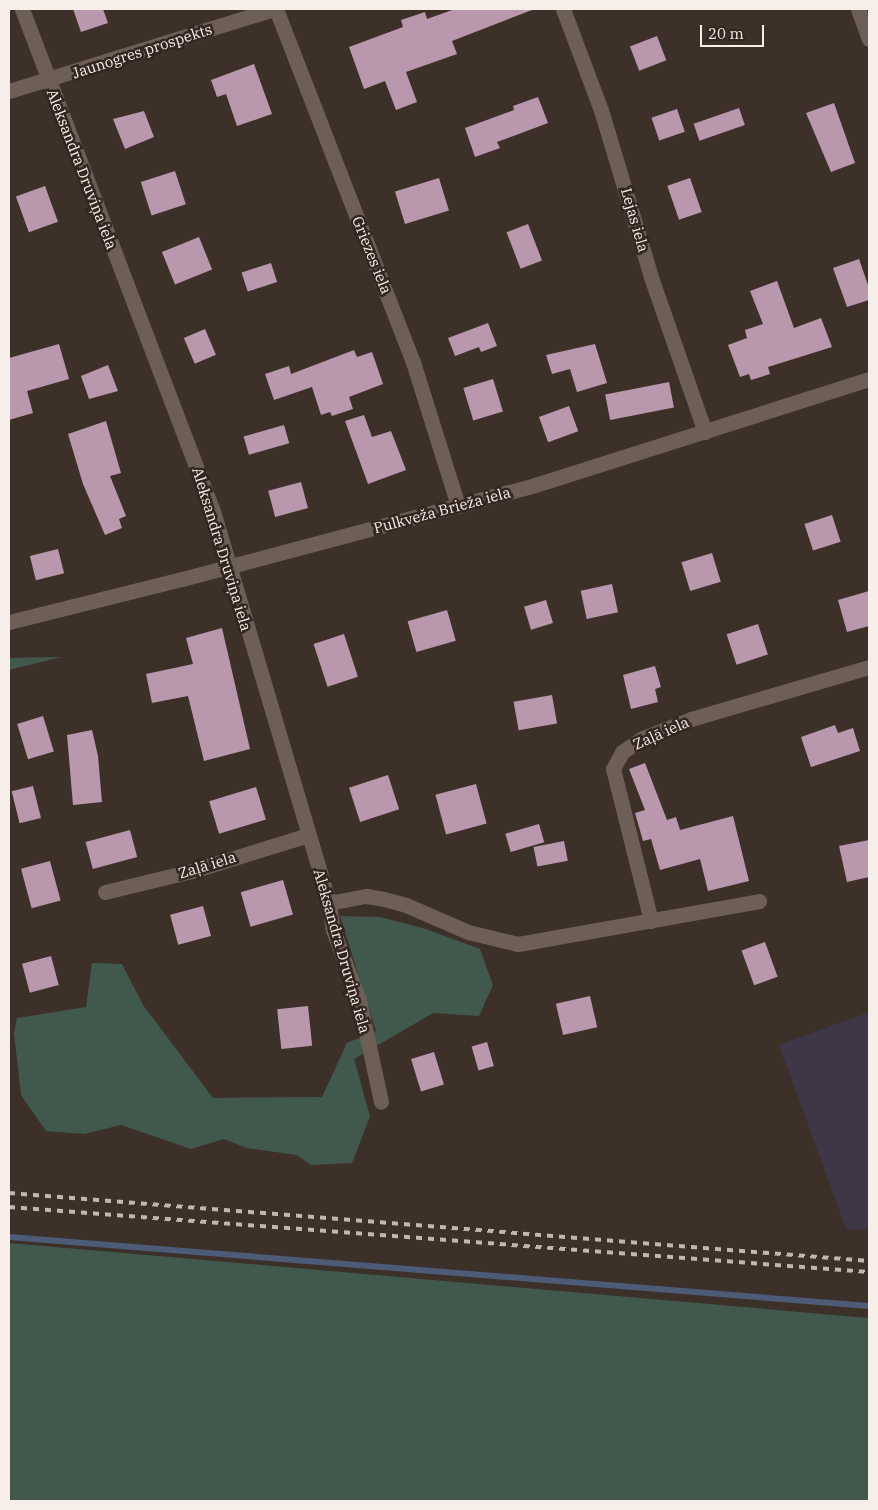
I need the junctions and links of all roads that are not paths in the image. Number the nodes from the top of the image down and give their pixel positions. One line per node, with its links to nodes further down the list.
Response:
1 (22, 9): 6 (street, Aleksandra Druviņa iela)
2 (275, 9): 6 (street, Jaunogres prospekts); 10 (street, Griezes iela)
3 (562, 9): 9 (street, Lejas iela)
4 (858, 9): 5 (street)
5 (869, 37)
6 (48, 80): 7 (street, Jaunogres prospekts); 11 (street, Aleksandra Druviņa iela)
7 (9, 91)
8 (869, 378): 9 (street, Pulkveža Brieža iela)
9 (705, 432): 10 (street, Pulkveža Brieža iela)
10 (458, 506): 11 (street, Pulkveža Brieža iela)
11 (230, 566): 12 (street, Pulkveža Brieža iela); 14 (street, Aleksandra Druviņa iela)
12 (9, 622)
13 (869, 667): 18 (street, Zaļā iela)
14 (308, 835): 15 (street, Zaļā iela); 17 (street, Aleksandra Druviņa iela)
15 (106, 892)
16 (759, 901): 18 (street)
17 (329, 903): 18 (street); 19 (street, Aleksandra Druviņa iela)
18 (651, 921)
19 (381, 1102)

